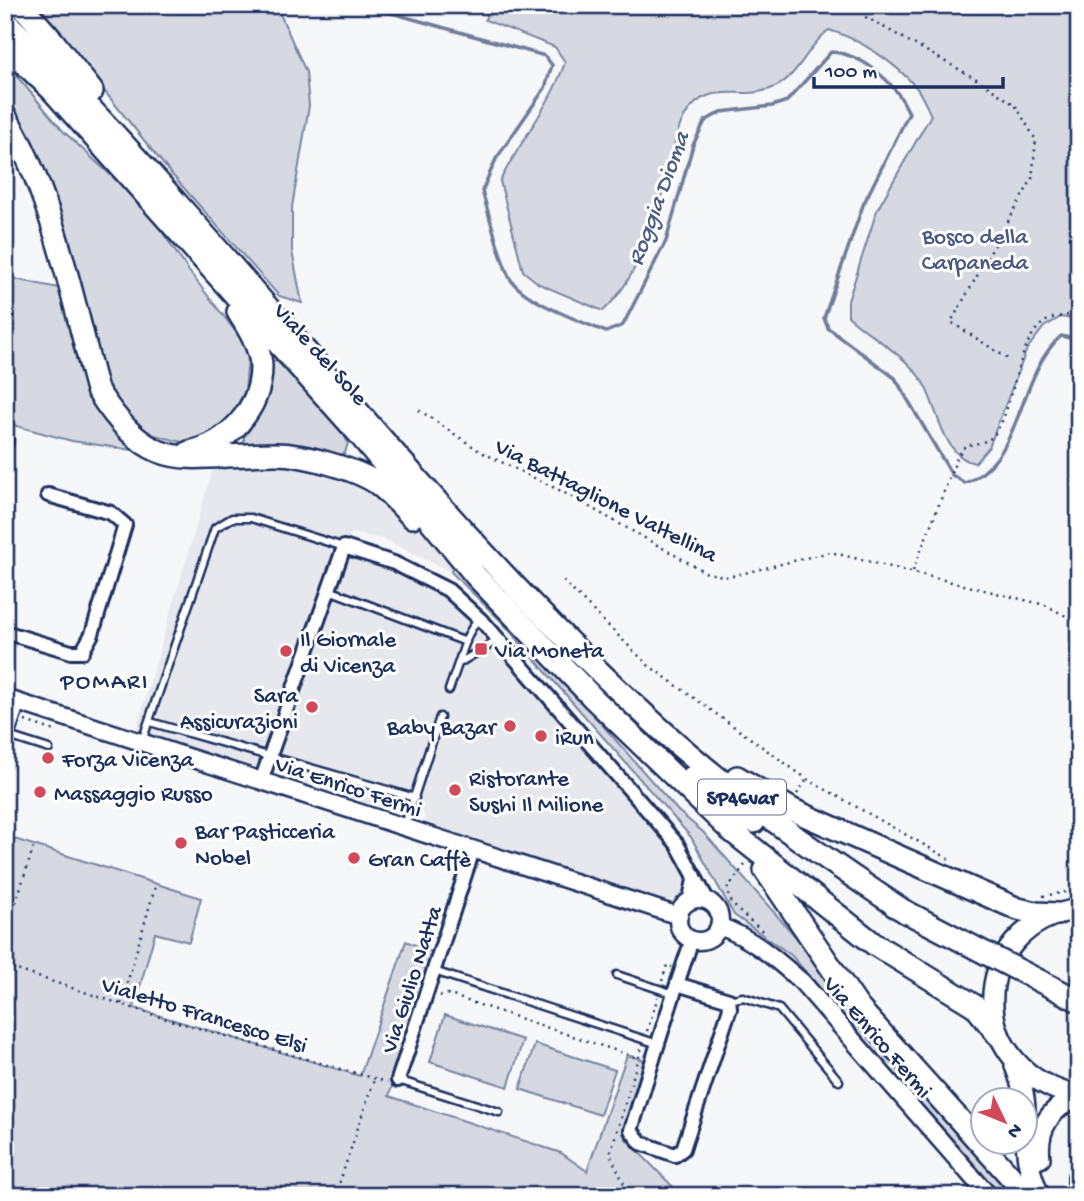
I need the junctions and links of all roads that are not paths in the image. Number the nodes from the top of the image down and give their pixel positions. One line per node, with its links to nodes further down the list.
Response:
1 (20, 5): 5 (highway)
2 (5, 21): 5 (highway, Viale del Sole)
3 (5, 45): 6 (highway, Viale del Sole)
4 (5, 116): 7 (highway)
5 (173, 199): 17 (highway, Viale del Sole)
6 (207, 263): 7 (highway); 10 (highway, Viale del Sole)
7 (170, 456): 10 (highway)
8 (48, 495): 13 (street)
9 (344, 547): 11 (street); 12 (street); 22 (lane)
10 (476, 576): 19 (highway, Viale del Sole)
11 (329, 590): 14 (lane); 26 (street)
12 (478, 618): 14 (lane); 15 (street)
13 (5, 632)
14 (466, 642): 16 (lane)
15 (504, 645): 16 (lane); 32 (street)
16 (458, 663): 18 (lane)
17 (592, 663): 36 (highway, SP46var); 37 (highway)
18 (449, 690)
19 (594, 699): 30 (highway); 36 (highway, SP46var)
20 (14, 706): 23 (lane); 24 (street, Via Enrico Fermi)
21 (440, 717): 28 (lane)
22 (150, 722): 24 (lane); 26 (lane)
23 (8, 736): 25 (lane)
24 (142, 743): 27 (street, Via Enrico Fermi)
25 (49, 750)
26 (270, 757): 27 (street); 28 (lane)
27 (261, 780): 29 (street, Via Enrico Fermi)
28 (415, 798): 29 (lane)
29 (404, 827): 31 (street, Via Enrico Fermi)
30 (729, 829): 46 (highway); 55 (highway)
31 (474, 850): 38 (street, Via Enrico Fermi); 41 (street, Via Giulio Natta)
32 (695, 876): 33 (street); 34 (street)
33 (708, 901): 34 (street); 39 (street)
34 (689, 902): 38 (street)
35 (1079, 909): 37 (main road)
36 (907, 913): 45 (highway, SP46var, bridge)
37 (1057, 914): 46 (main road)
38 (679, 916): 40 (street)
39 (719, 926): 40 (street); 54 (street, Via Enrico Fermi)
40 (692, 940): 43 (street)
41 (434, 971): 47 (lane); 49 (street, Via Giulio Natta)
42 (617, 975): 43 (lane)
43 (675, 989): 44 (street); 47 (street)
44 (729, 1000): 47 (street); 50 (lane)
45 (1079, 1001)
46 (998, 1035): 48 (main road)
47 (658, 1044)
48 (1013, 1062): 51 (main road); 56 (main road)
49 (398, 1080): 52 (lane)
50 (839, 1081)
51 (1079, 1096): 57 (main road)
52 (499, 1112)
53 (1079, 1177): 58 (highway)
54 (989, 1196)
55 (1028, 1196)
56 (1039, 1196)
57 (1051, 1196)
58 (1079, 1196)

